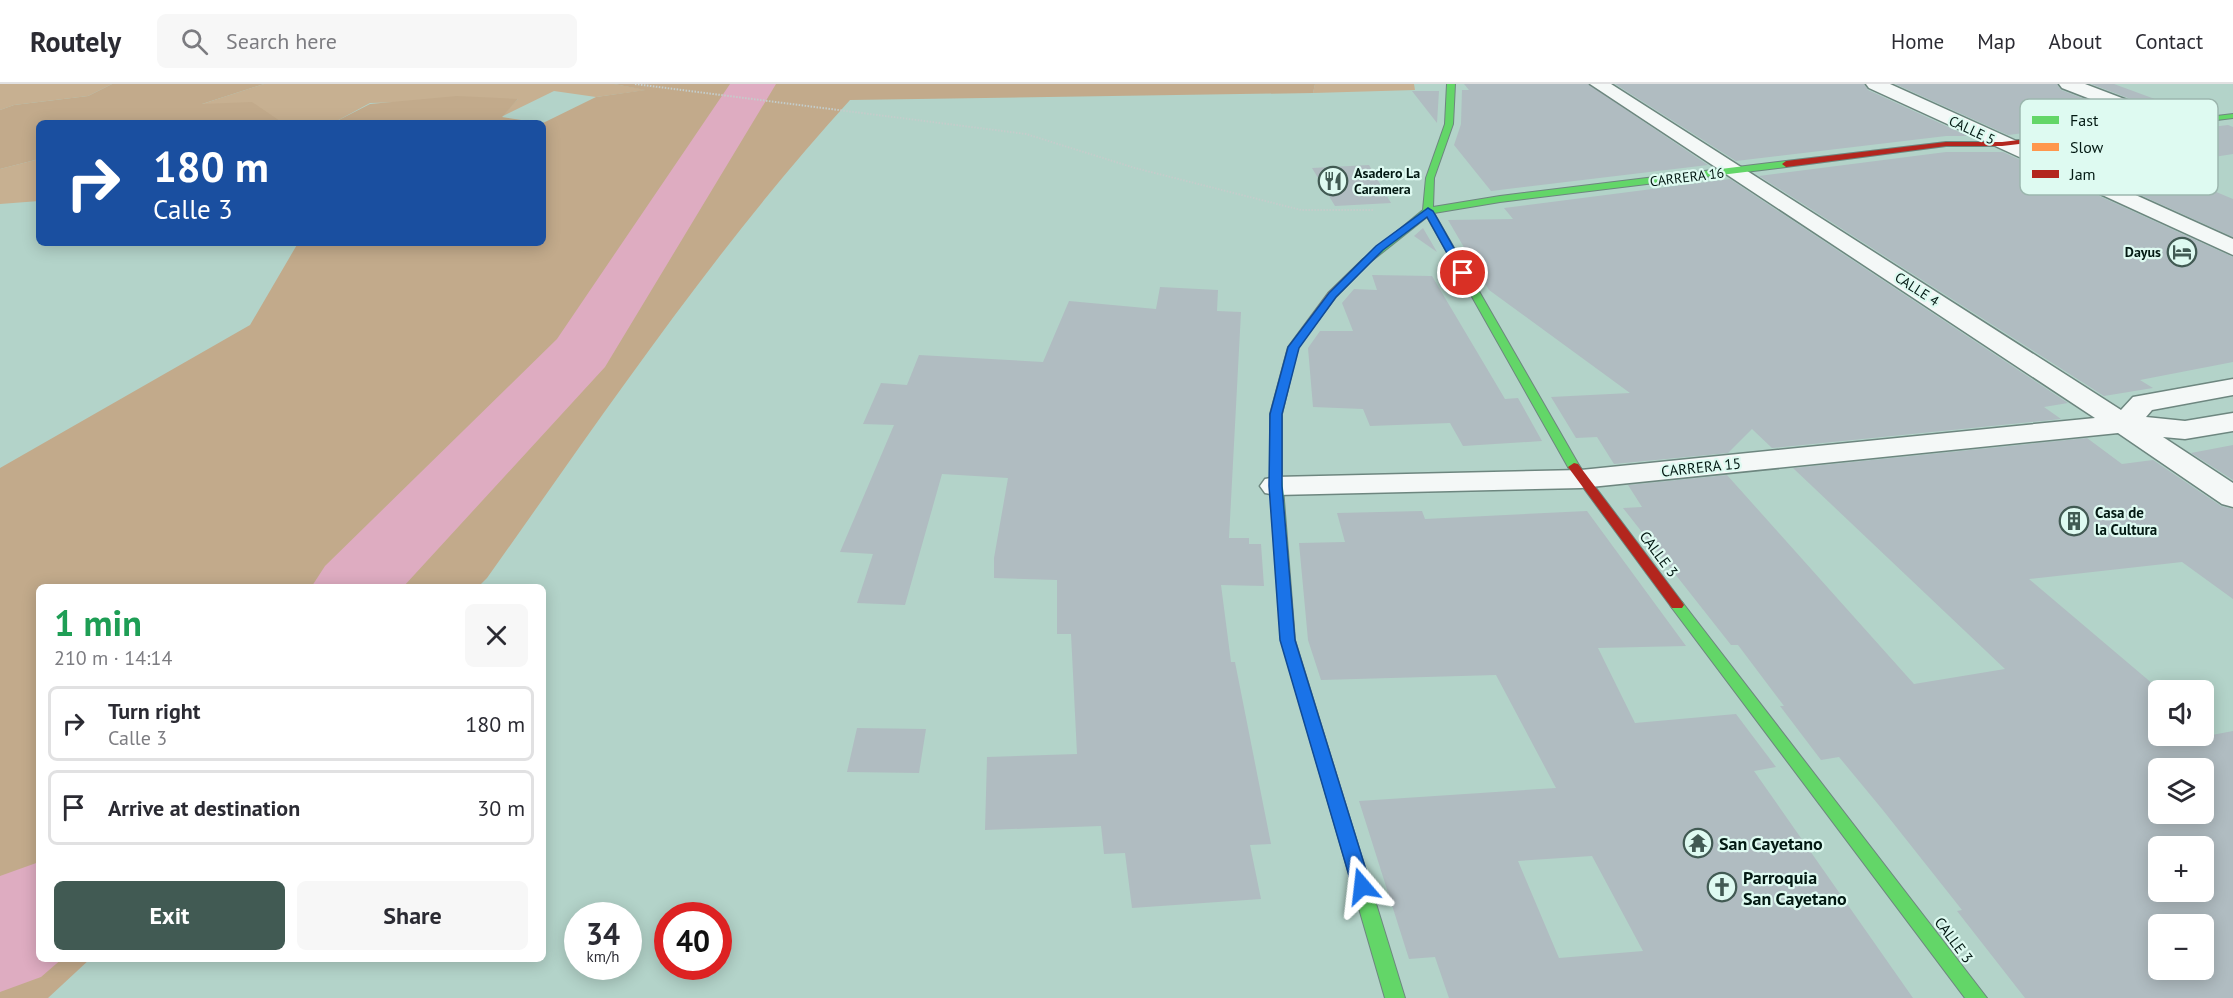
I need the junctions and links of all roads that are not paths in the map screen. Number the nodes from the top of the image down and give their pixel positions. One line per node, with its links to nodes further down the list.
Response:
1 (1450, 84): 18 (street)
2 (1599, 84): 16 (street, CALLE 4)
3 (1875, 84): 11 (street, CALLE 5)
4 (2068, 84): 5 (street)
5 (2107, 99)
6 (2233, 104): 7 (street, CARRERA 16)
7 (2218, 106)
8 (2233, 116): 9 (street, CARRERA 16)
9 (2218, 118)
10 (2020, 128): 11 (street, CARRERA 16)
11 (1977, 132): 13 (street, CARRERA 16); 14 (street, CALLE 5)
12 (2020, 142): 14 (street, CARRERA 16)
13 (1946, 144): 14 (street, CARRERA 16); 16 (street, CARRERA 16)
14 (2002, 144): 15 (street, CALLE 5)
15 (2020, 152)
16 (1735, 171): 18 (street, CARRERA 16); 22 (street, CALLE 4)
17 (2115, 195): 19 (street, CALLE 5)
18 (1428, 211): 23 (street, CALLE 3); 24 (street)
19 (2233, 248)
20 (2233, 387): 22 (street)
21 (2233, 422): 22 (street, CARRERA 15)
22 (2124, 424): 23 (street, CARRERA 15); 25 (street, CALLE 4)
23 (1581, 479): 24 (street, CARRERA 15); 27 (street, CALLE 3)
24 (1276, 486): 26 (street)
25 (2233, 498)
26 (1395, 998)
27 (1977, 998)

